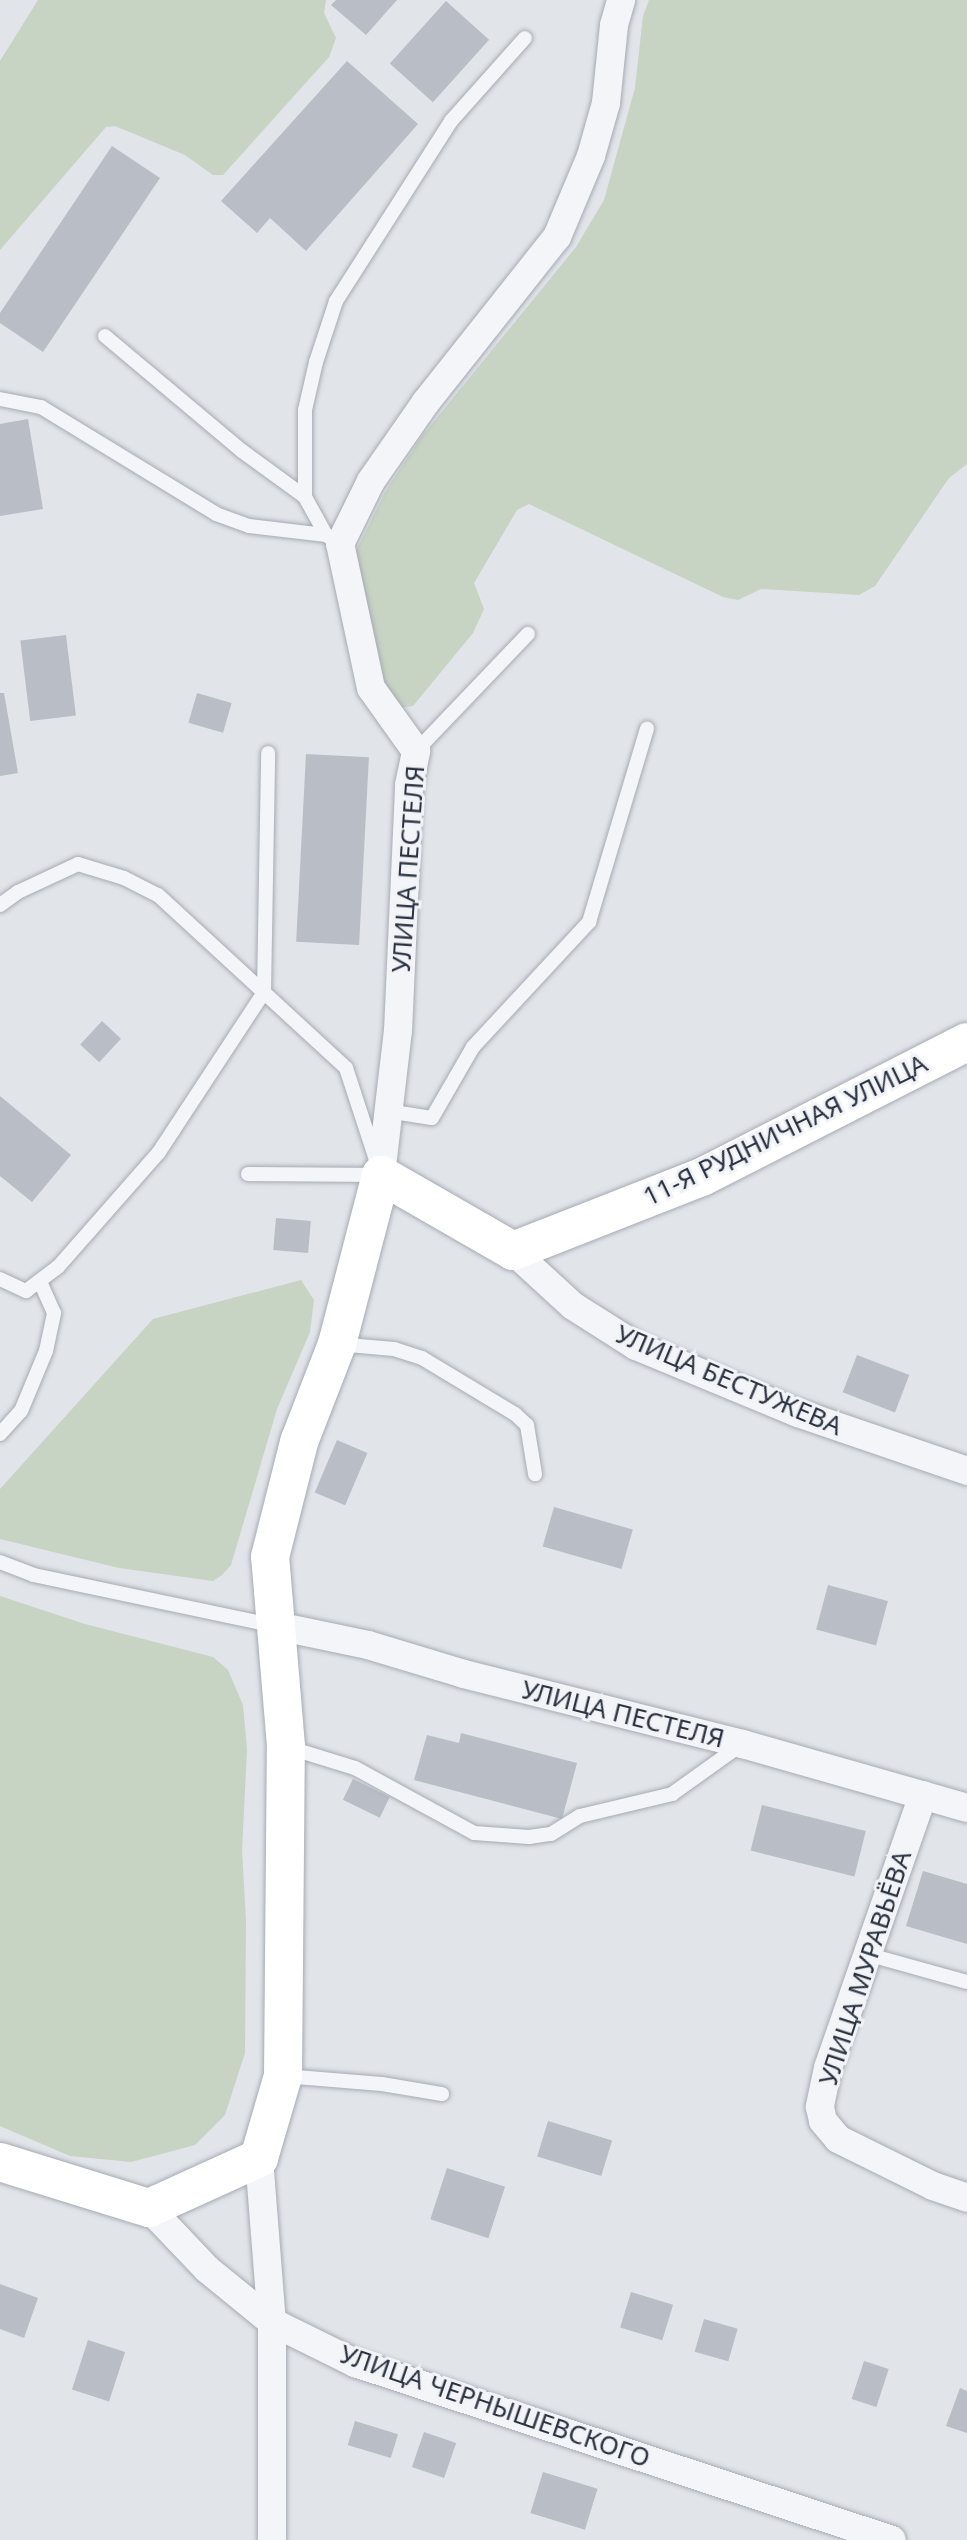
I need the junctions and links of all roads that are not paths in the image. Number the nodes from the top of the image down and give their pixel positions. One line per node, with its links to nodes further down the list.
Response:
1 (621, 0): 6 (street)
2 (525, 38): 5 (lane)
3 (105, 336): 5 (lane)
4 (0, 399): 6 (lane)
5 (305, 497): 6 (lane)
6 (333, 539): 9 (street, УЛИЦА ПЕСТЕЛЯ)
7 (528, 634): 9 (lane)
8 (647, 729): 14 (lane)
9 (416, 751): 14 (street, УЛИЦА ПЕСТЕЛЯ)
10 (268, 753): 12 (lane)
11 (0, 905): 12 (lane)
12 (264, 992): 16 (lane); 19 (lane)
13 (967, 1042): 17 (main road, 11-Я РУДНИЧНАЯ УЛИЦА)
14 (388, 1115): 16 (street, УЛИЦА ПЕСТЕЛЯ)
15 (248, 1174): 16 (lane)
16 (381, 1175): 17 (main road); 20 (main road, УЛИЦА ПЕСТЕЛЯ)
17 (513, 1251): 22 (street, УЛИЦА БЕСТУЖЕВА)
18 (0, 1279): 19 (lane)
19 (40, 1281): 21 (lane)
20 (337, 1344): 23 (lane); 25 (main road, УЛИЦА ПЕСТЕЛЯ)
21 (0, 1434)
22 (967, 1471)
23 (535, 1474)
24 (0, 1562): 25 (lane)
25 (277, 1626): 26 (street, УЛИЦА ПЕСТЕЛЯ); 27 (main road, УЛИЦА ПЕСТЕЛЯ)
26 (743, 1744): 27 (lane); 28 (street, УЛИЦА ПЕСТЕЛЯ)
27 (286, 1746): 32 (main road, УЛИЦА ПЕСТЕЛЯ)
28 (923, 1795): 29 (street, УЛИЦА ПЕСТЕЛЯ); 30 (street, УЛИЦА МУРАВЬЁВА)
29 (967, 1808)
30 (870, 1955): 31 (lane); 36 (street, УЛИЦА МУРАВЬЁВА)
31 (967, 1982)
32 (283, 2076): 33 (lane); 34 (main road, УЛИЦА ПЕСТЕЛЯ)
33 (442, 2094)
34 (259, 2158): 37 (main road); 38 (street)
35 (0, 2162): 37 (main road, УЛИЦА ЧЕРНЫШЕВСКОГО)
36 (967, 2198)
37 (149, 2208): 38 (street, УЛИЦА ЧЕРНЫШЕВСКОГО)
38 (272, 2322): 39 (street); 40 (street, УЛИЦА ЧЕРНЫШЕВСКОГО)
39 (272, 2540)
40 (892, 2540)

